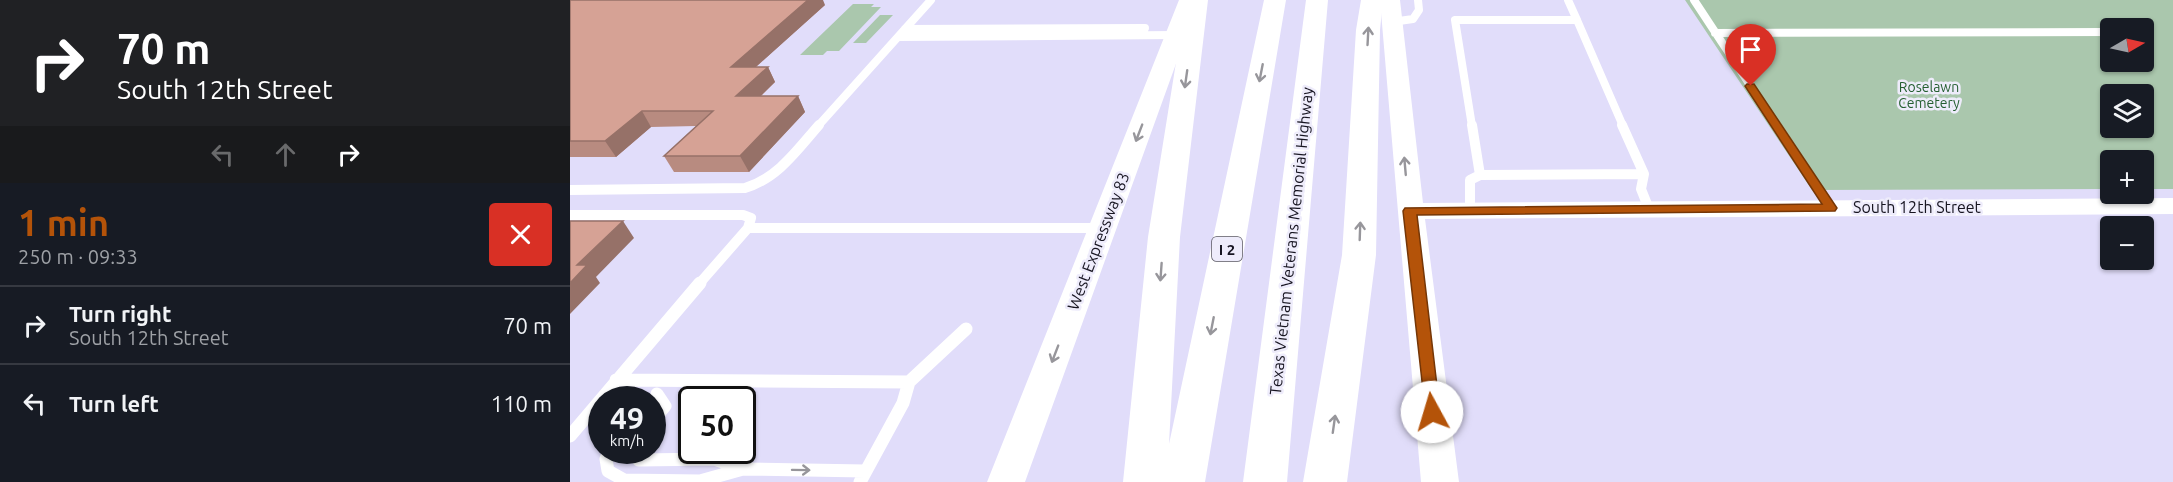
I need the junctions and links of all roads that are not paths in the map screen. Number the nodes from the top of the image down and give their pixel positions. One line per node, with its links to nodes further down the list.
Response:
1 (932, 0): 11 (lane)
2 (1189, 0): 12 (main road, West Expressway 83)
3 (1197, 0): 38 (highway, one-way to 38)
4 (1275, 0): 39 (highway, I 2, one-way to 39)
5 (1317, 0): 40 (highway, Texas Vietnam Veterans Memorial Highway)
6 (1418, 0): 9 (lane)
7 (1568, 0): 10 (lane)
8 (1694, 0): 14 (lane)
9 (1385, 7): 22 (main road, one-way to 9); 41 (highway, one-way to 9)
10 (1577, 20): 16 (lane); 17 (lane)
11 (905, 29): 12 (lane); 15 (lane)
12 (1177, 32): 15 (lane); 26 (main road, West Expressway 83, one-way to 26)
13 (2100, 32): 14 (lane)
14 (1715, 33): 20 (lane)
15 (898, 37): 18 (lane)
16 (1644, 174): 17 (lane); 21 (lane)
17 (1480, 175): 23 (lane)
18 (570, 190)
19 (2173, 206): 20 (main road, South 12th Street)
20 (1831, 208): 21 (main road, South 12th Street)
21 (1649, 209): 23 (main road, South 12th Street)
22 (1410, 211): 23 (main road, South 12th Street); 42 (main road)
23 (1470, 211)
24 (570, 215): 25 (lane)
25 (748, 228): 26 (lane); 28 (lane)
26 (1103, 228): 37 (main road, West Expressway 83, one-way to 37)
27 (966, 329): 30 (lane)
28 (616, 380): 29 (lane); 32 (lane)
29 (667, 381): 30 (lane); 31 (lane)
30 (909, 382): 36 (lane)
31 (663, 386)
32 (570, 436)
33 (666, 460): 35 (lane)
34 (607, 464): 35 (lane)
35 (743, 469): 36 (lane, one-way to 36)
36 (862, 477)
37 (1006, 482)
38 (1145, 482)
39 (1183, 482)
40 (1265, 482)
41 (1325, 482)
42 (1440, 482)

